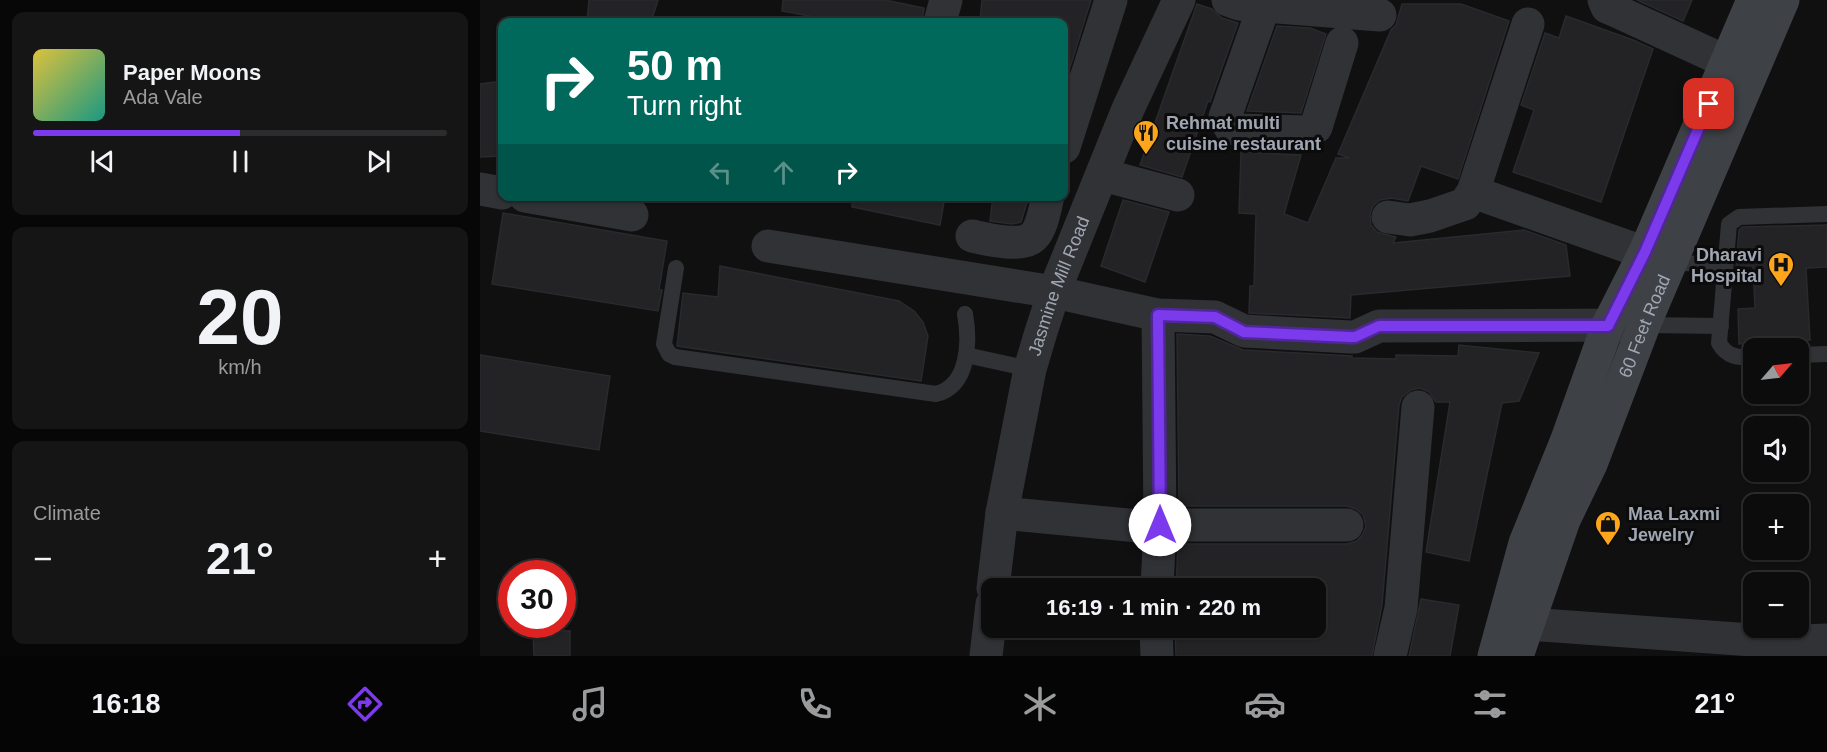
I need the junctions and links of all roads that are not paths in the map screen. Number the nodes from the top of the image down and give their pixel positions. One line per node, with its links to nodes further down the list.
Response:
1 (946, 0): 10 (street)
2 (1111, 0): 14 (street)
3 (1179, 0): 15 (street, Jasmine Mill Road)
4 (1228, 0): 8 (street)
5 (1604, 0): 13 (street)
6 (1753, 0): 13 (main road, 60 Feet Road)
7 (1783, 0): 29 (main road, 60 Feet Road)
8 (1264, 6): 9 (street); 12 (street)
9 (1380, 15)
10 (941, 18)
11 (1528, 24): 20 (street)
12 (1341, 43)
13 (1727, 62): 29 (main road, 60 Feet Road)
14 (1071, 98): 15 (street); 16 (street)
15 (1128, 110): 17 (street, Jasmine Mill Road)
16 (1068, 119)
17 (1103, 175): 21 (street); 32 (street, Jasmine Mill Road)
18 (480, 189): 19 (street)
19 (498, 192)
20 (1473, 192): 26 (street); 29 (street)
21 (1178, 195)
22 (553, 201): 25 (street)
23 (1047, 201): 27 (street)
24 (1827, 214): 30 (lane)
25 (632, 215)
26 (1388, 217)
27 (972, 236)
28 (768, 246): 32 (street)
29 (1658, 257): 30 (lane); 35 (main road, 60 Feet Road); 36 (main road, 60 Feet Road)
30 (1725, 266): 37 (lane)
31 (676, 268): 39 (lane)
32 (1054, 292): 34 (street); 42 (street, Jasmine Mill Road)
33 (965, 314): 39 (lane)
34 (1158, 315): 36 (street); 45 (street)
35 (1644, 325): 36 (street); 37 (lane); 49 (main road, 60 Feet Road)
36 (1608, 326): 56 (main road, 60 Feet Road)
37 (1720, 326): 41 (lane)
38 (1827, 354): 40 (lane)
39 (966, 355): 42 (lane)
40 (1809, 355)
41 (1743, 356)
42 (1030, 369): 44 (street, Jasmine Mill Road)
43 (1418, 407): 55 (street)
44 (1002, 513): 45 (street); 47 (street, Jasmine Mill Road)
45 (1160, 525): 46 (street); 48 (street)
46 (1347, 525)
47 (994, 578)
48 (1157, 578)
49 (1528, 624): 52 (street); 57 (main road, 60 Feet Road)
50 (988, 638): 53 (street)
51 (1156, 638): 54 (street)
52 (1827, 640)
53 (986, 656)
54 (1157, 656)
55 (1390, 656)
56 (1494, 656)
57 (1517, 656)

